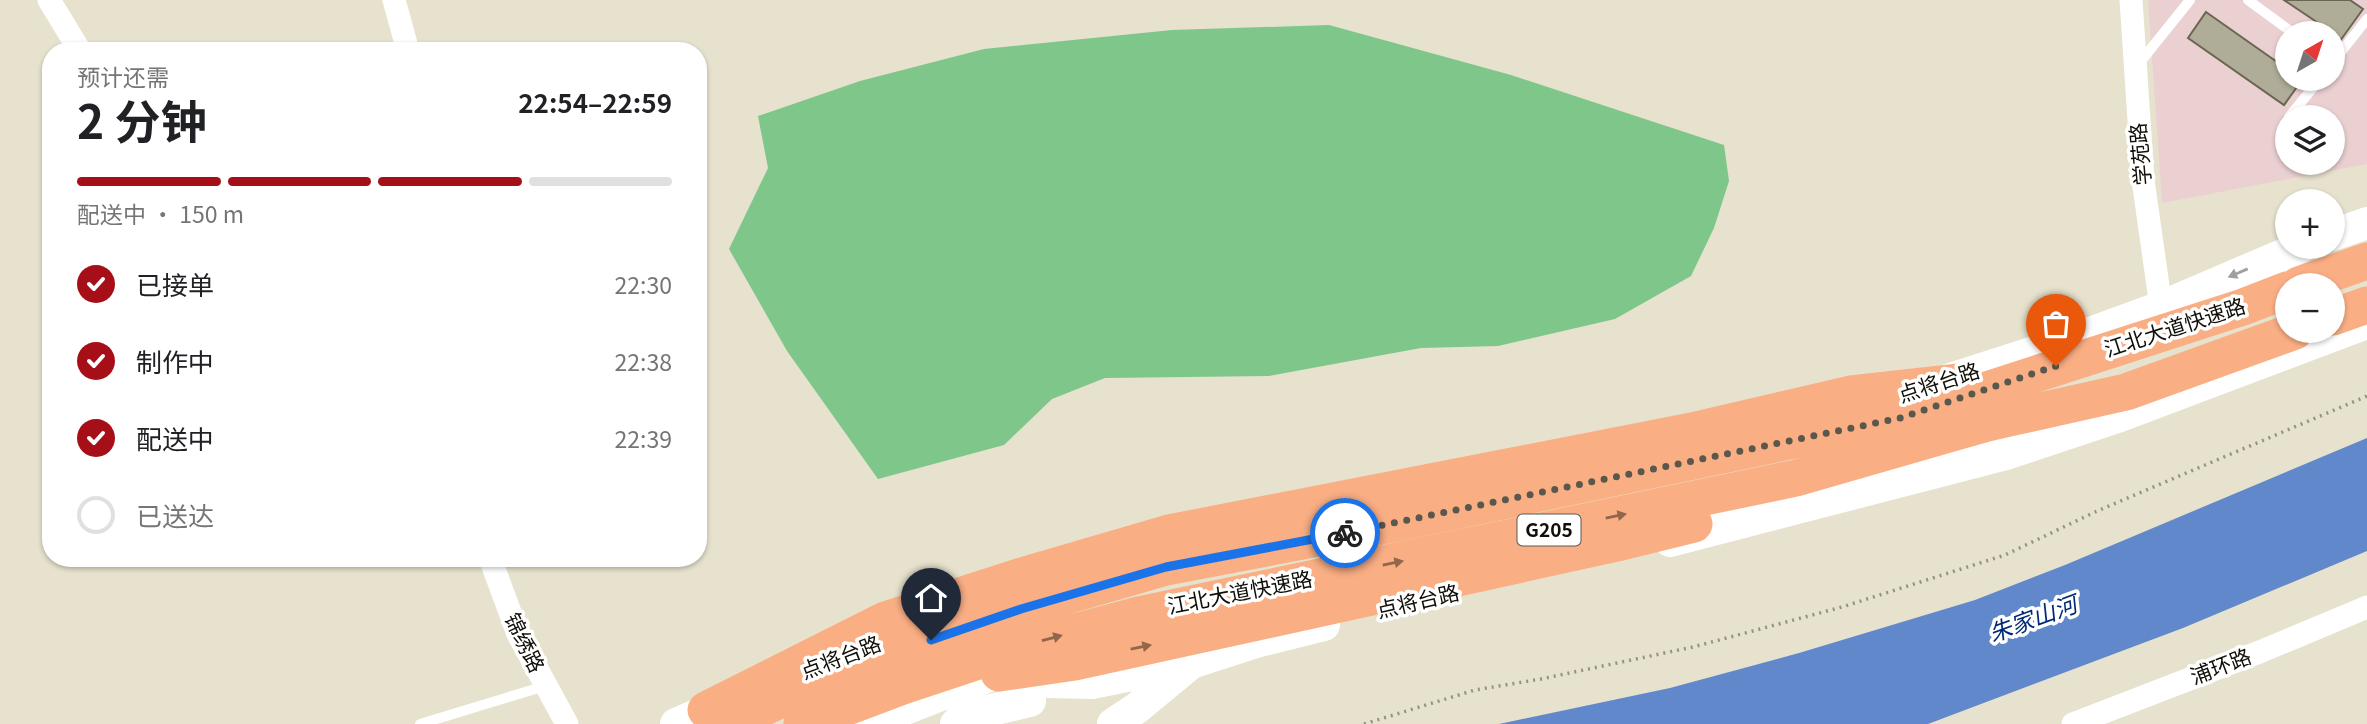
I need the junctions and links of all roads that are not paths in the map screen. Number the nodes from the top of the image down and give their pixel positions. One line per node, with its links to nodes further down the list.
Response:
1 (49, 0): 8 (street)
2 (394, 0): 9 (street)
3 (2131, 0): 11 (street, 学苑路)
4 (2190, 0): 11 (lane)
5 (2248, 0): 7 (lane)
6 (2367, 19): 10 (lane)
7 (2277, 21)
8 (75, 42)
9 (406, 42)
10 (2345, 47)
11 (2135, 67): 21 (street, 学苑路)
12 (2310, 91): 13 (lane)
13 (2299, 105)
14 (2367, 223): 15 (main road)
15 (2345, 231)
16 (2275, 258): 21 (main road, 点将台路, one-way to 21)
17 (2367, 261): 18 (highway)
18 (2333, 273)
19 (2275, 294): 25 (highway, 江北大道快速路 / G205)
20 (2367, 304): 22 (highway)
21 (2161, 307): 33 (main road, 点将台路)
22 (2345, 312)
23 (2367, 323): 29 (main road, 点将台路)
24 (2275, 338): 26 (highway, 江北大道快速路 / G205)
25 (2030, 374): 33 (highway, 江北大道快速路 / G205); 33 (highway)
26 (2126, 392): 30 (highway, one-way to 26); 36 (highway, 江北大道快速路 / G205, one-way to 26)
27 (493, 567): 31 (street, 锦绣路)
28 (2367, 607): 40 (street, 浦环路)
29 (1191, 663): 30 (main road, 点将台路); 39 (main road)
30 (994, 674): 32 (main road); 37 (main road)
31 (545, 686): 34 (lane); 35 (street, 锦绣路)
32 (1034, 712): 38 (main road)
33 (704, 719)
34 (420, 724)
35 (567, 724)
36 (802, 724)
37 (867, 724)
38 (956, 724)
39 (1113, 724)
40 (2073, 724)

